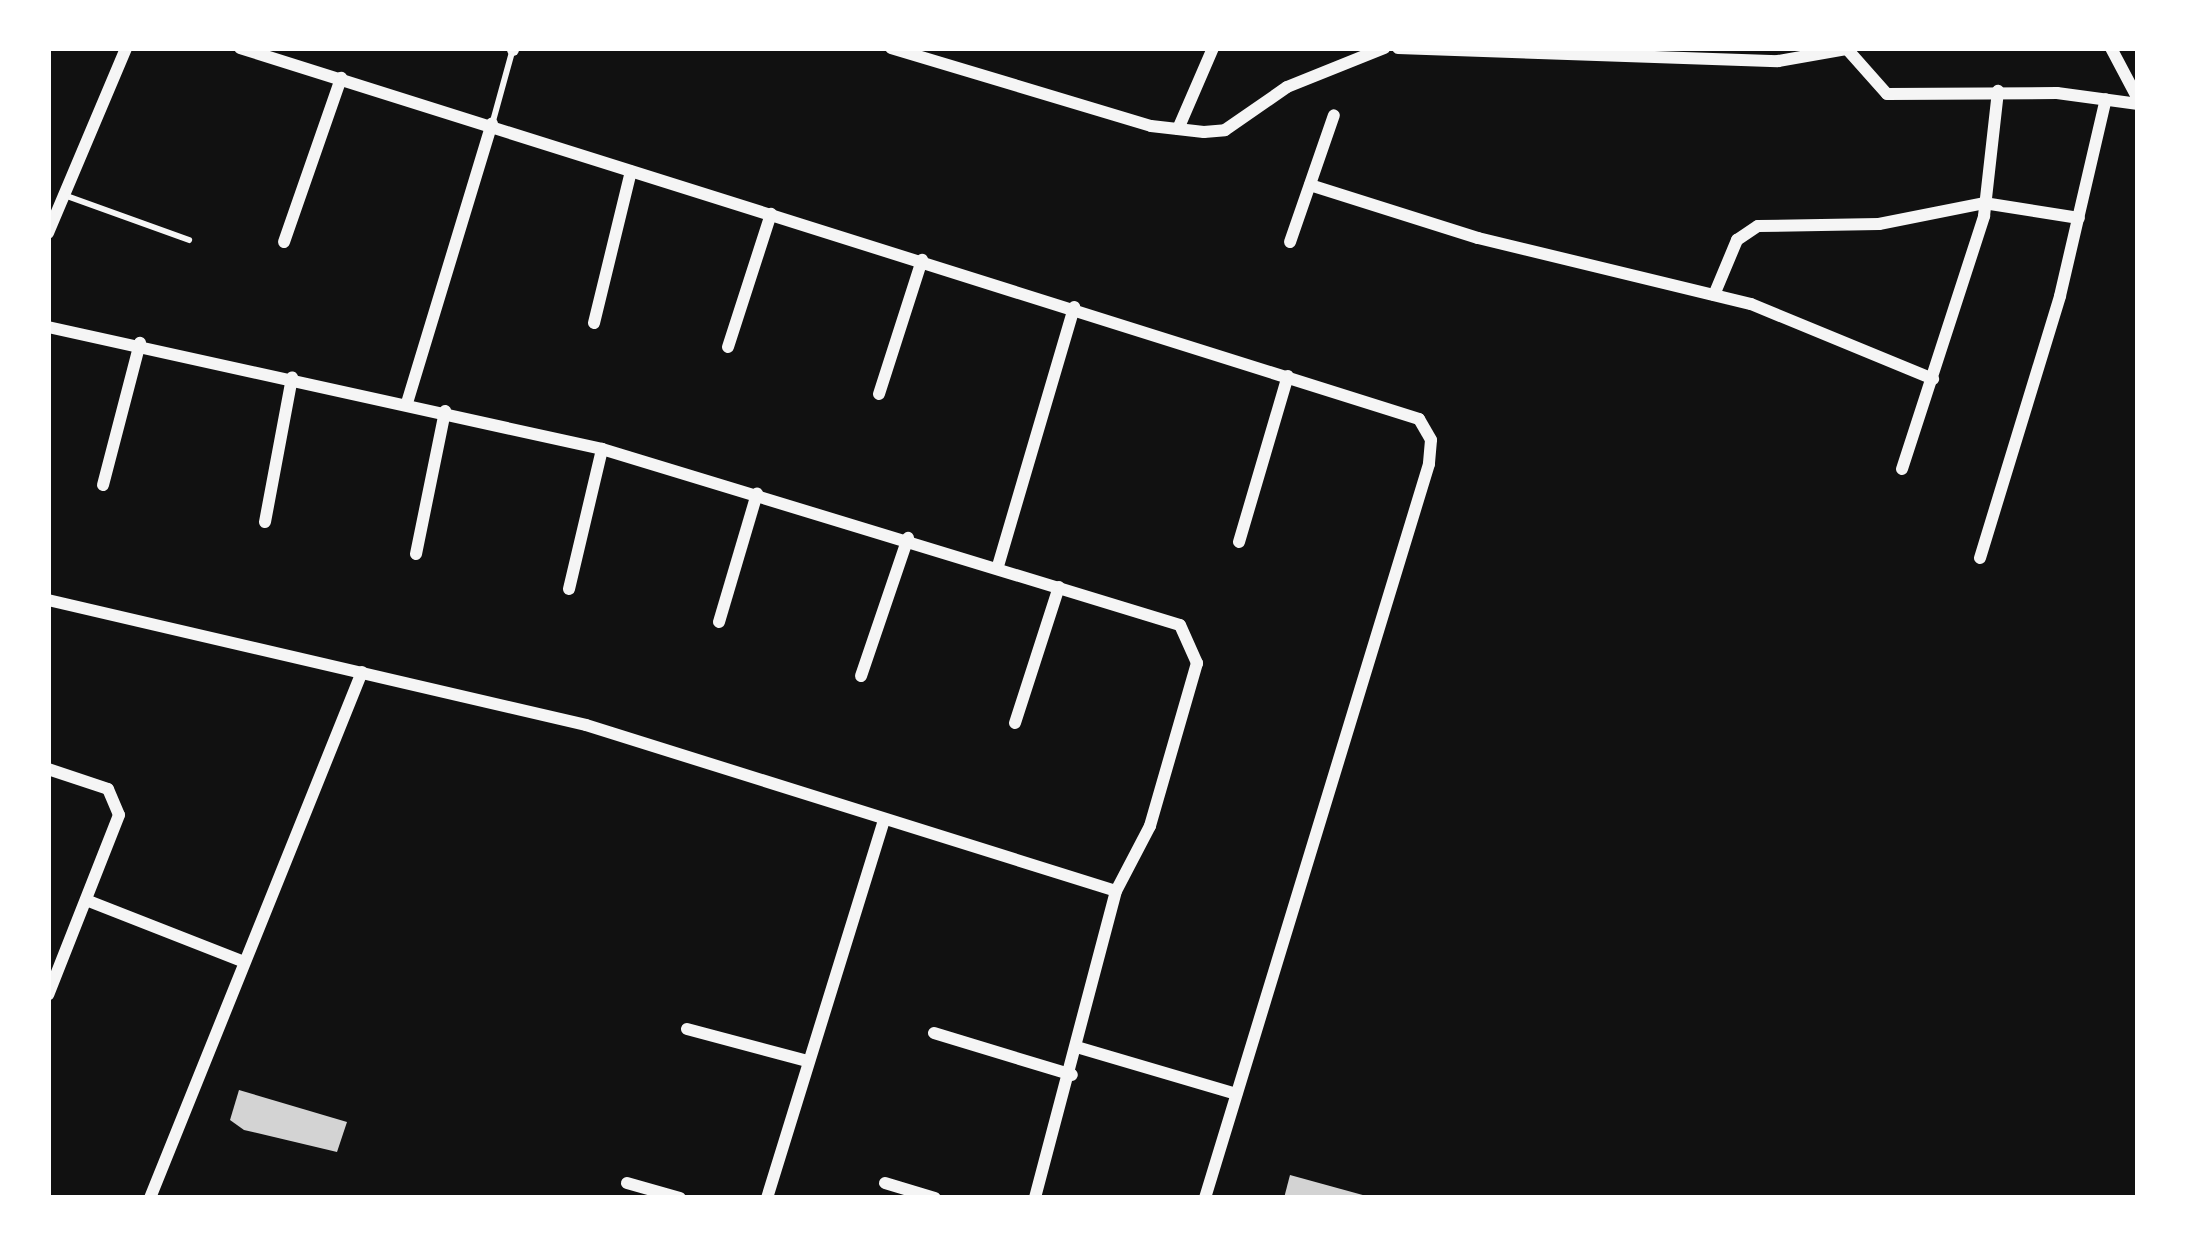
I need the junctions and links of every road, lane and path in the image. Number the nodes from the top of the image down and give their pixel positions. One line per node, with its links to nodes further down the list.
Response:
1 (126, 48): 20 (street)
2 (240, 48): 11 (street)
3 (891, 48): 17 (street)
4 (1213, 48): 17 (street)
5 (1384, 48): 17 (street)
6 (1398, 48): 10 (street)
7 (2111, 48): 14 (street)
8 (513, 49): 16 (lane)
9 (1850, 49): 10 (street); 12 (street)
10 (1688, 53)
11 (341, 78): 16 (street); 26 (street)
12 (1998, 91): 13 (street); 21 (street)
13 (2106, 99): 14 (street); 23 (street)
14 (2138, 101)
15 (1334, 115): 19 (street)
16 (492, 124): 18 (street); 39 (street)
17 (1178, 129)
18 (632, 171): 22 (street); 31 (street)
19 (1310, 185): 27 (street); 29 (street)
20 (64, 196): 24 (street); 25 (lane)
21 (1984, 203): 23 (street); 29 (street); 37 (street)
22 (771, 214): 28 (street); 34 (street)
23 (2079, 218): 49 (street)
24 (48, 233)
25 (189, 239)
26 (284, 242)
27 (1290, 242)
28 (922, 260): 30 (street); 38 (street)
29 (1714, 295): 37 (street)
30 (1074, 307): 35 (street); 50 (street)
31 (594, 323)
32 (48, 327): 33 (street)
33 (140, 344): 36 (street); 43 (street)
34 (728, 347)
35 (1288, 376): 47 (street); 69 (street)
36 (292, 378): 39 (street); 45 (street)
37 (1933, 379): 42 (street)
38 (879, 394)
39 (407, 403): 40 (street)
40 (446, 411): 41 (street); 48 (street)
41 (602, 449): 44 (street); 52 (street)
42 (1902, 469)
43 (103, 485)
44 (757, 494): 46 (street); 54 (street)
45 (265, 522)
46 (908, 538): 50 (street); 56 (street)
47 (1239, 542)
48 (416, 554)
49 (1980, 558)
50 (998, 566): 51 (street)
51 (1058, 587): 57 (street); 60 (street)
52 (569, 589)
53 (48, 600): 55 (street)
54 (719, 622)
55 (362, 672): 59 (street); 62 (street)
56 (861, 676)
57 (1015, 723)
58 (48, 769): 61 (street)
59 (884, 821): 60 (street); 67 (street)
60 (1116, 891): 66 (street)
61 (86, 900): 62 (street); 63 (street)
62 (244, 962): 72 (street)
63 (48, 995)
64 (687, 1029): 67 (street)
65 (934, 1033): 68 (street)
66 (1080, 1048): 68 (street); 69 (street)
67 (807, 1061): 74 (street)
68 (1072, 1076): 76 (street)
69 (1236, 1094): 77 (street)
70 (627, 1183): 73 (street)
71 (885, 1183): 75 (street)
72 (150, 1198)
73 (680, 1198)
74 (766, 1198)
75 (935, 1198)
76 (1035, 1198)
77 (1205, 1198)

